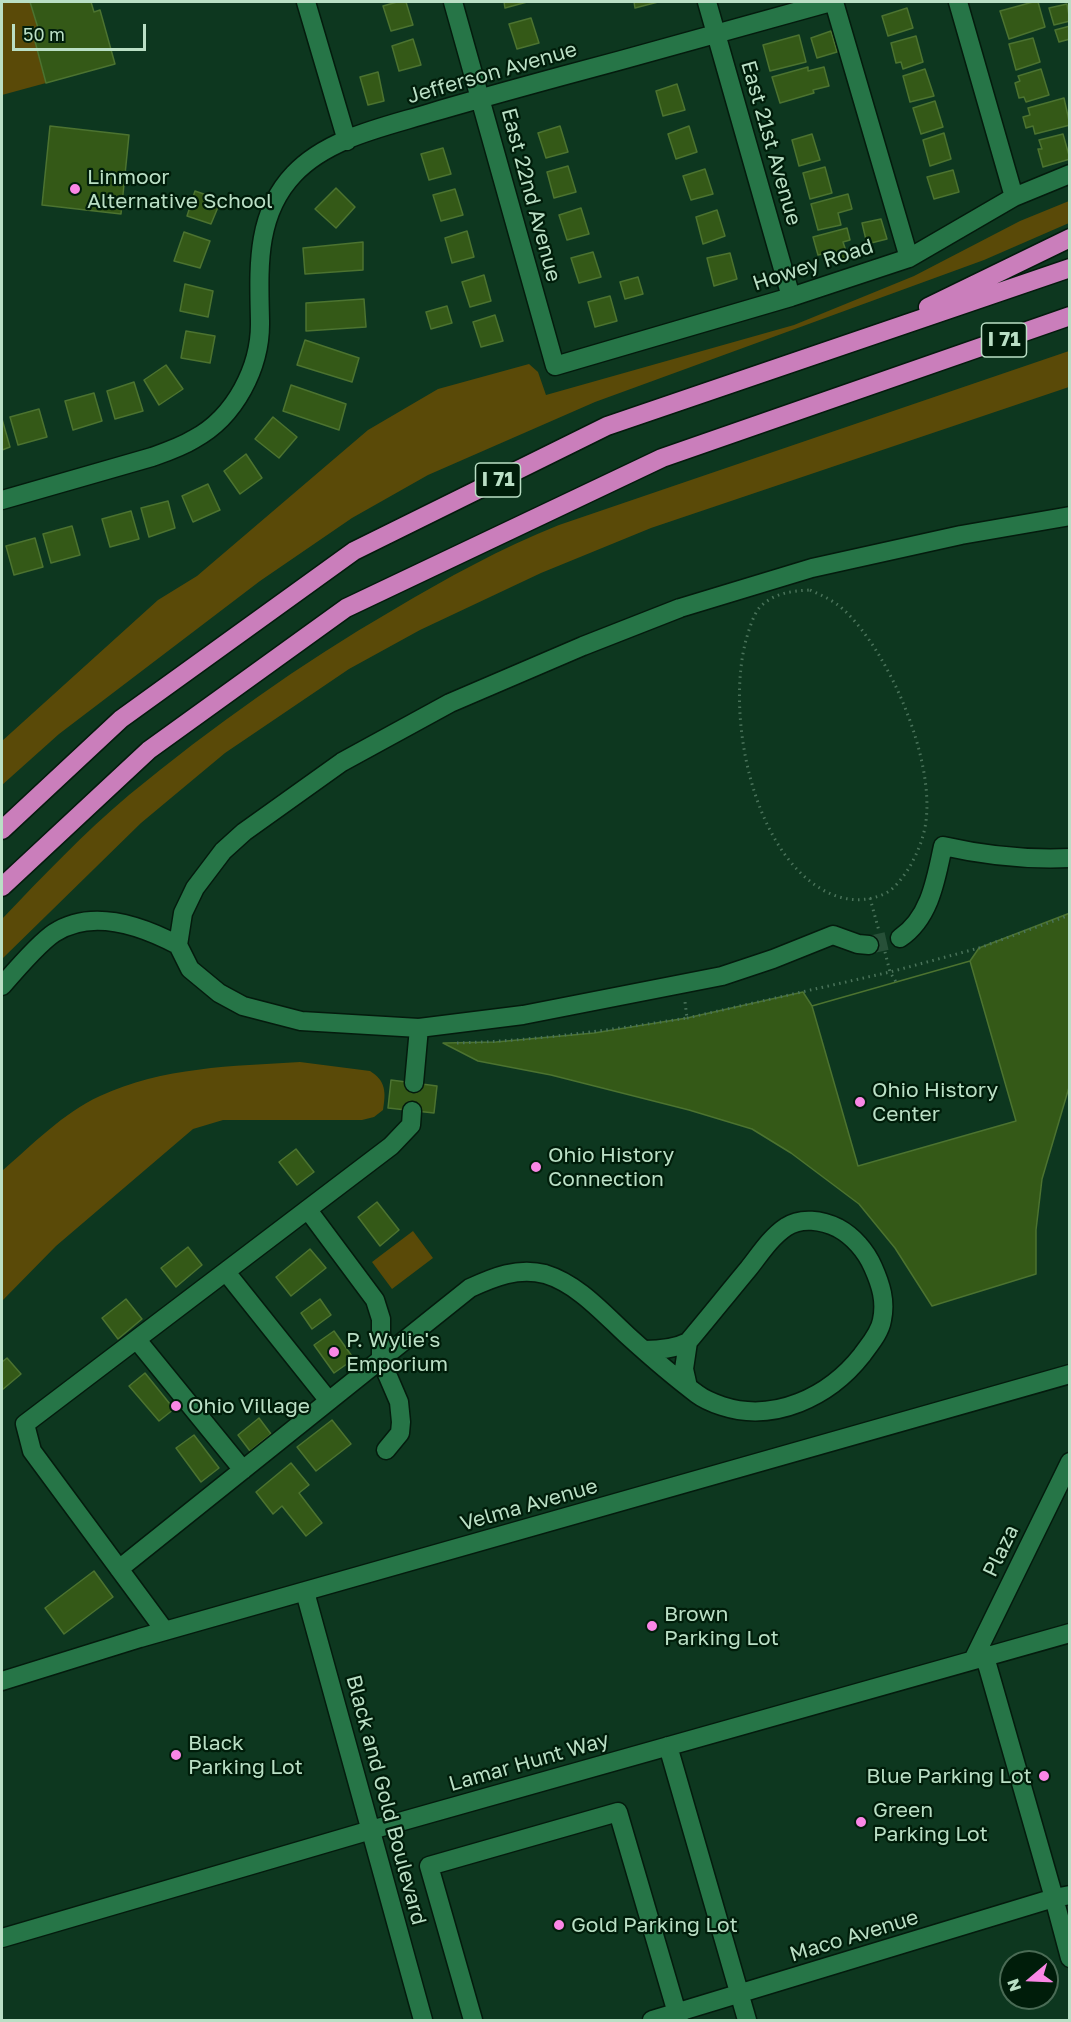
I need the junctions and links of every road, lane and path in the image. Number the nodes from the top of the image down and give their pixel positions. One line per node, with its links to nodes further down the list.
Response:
1 (306, 2): 8 (street)
2 (453, 2): 7 (street, East 22nd Avenue)
3 (707, 2): 6 (street, East 21st Avenue)
4 (832, 2): 6 (street, Jefferson Avenue); 12 (street)
5 (958, 2): 10 (street)
6 (716, 34): 7 (street, Jefferson Avenue); 14 (street, East 21st Avenue)
7 (481, 98): 8 (street, Jefferson Avenue); 19 (street, East 22nd Avenue)
8 (347, 141): 20 (street, Jefferson Avenue)
9 (1070, 174): 10 (street, Howey Road)
10 (1014, 197): 12 (street, Howey Road)
11 (1070, 238): 18 (highway)
12 (909, 258): 14 (street, Howey Road)
13 (1070, 268): 18 (highway, I 71)
14 (791, 297): 19 (street, Howey Road)
15 (1070, 316): 17 (highway, I 71)
16 (1070, 321): 17 (highway)
17 (1049, 324): 24 (highway, I 71)
18 (855, 342): 22 (highway, I 71)
19 (555, 366)
20 (2, 500)
21 (1070, 516): 28 (street)
22 (2, 830)
23 (1070, 858): 27 (street)
24 (2, 887)
25 (870, 898): 25 (path)
26 (1070, 915): 31 (path)
27 (900, 938)
28 (178, 945): 30 (street); 32 (street)
29 (869, 945): 32 (street)
30 (2, 986)
31 (687, 1018)
32 (419, 1028): 33 (street)
33 (414, 1083)
34 (412, 1111): 35 (street)
35 (308, 1210): 36 (street); 40 (street)
36 (226, 1272): 37 (street); 43 (street)
37 (137, 1340): 46 (street); 47 (street)
38 (688, 1342): 39 (street); 42 (street); 42 (street)
39 (644, 1350): 40 (street); 42 (street)
40 (381, 1360): 43 (street); 44 (street)
41 (1070, 1374): 48 (street, Velma Avenue)
42 (687, 1387)
43 (329, 1401): 46 (street)
44 (386, 1450)
45 (1070, 1462): 51 (street, Plaza)
46 (243, 1470): 47 (street)
47 (119, 1569): 49 (street)
48 (305, 1592): 49 (street, Velma Avenue); 54 (street, Black and Gold Boulevard)
49 (165, 1631): 52 (street, Velma Avenue)
50 (1070, 1634): 51 (street, Lamar Hunt Way)
51 (979, 1659): 53 (street, Lamar Hunt Way); 55 (street)
52 (2, 1681)
53 (668, 1746): 54 (street, Lamar Hunt Way); 58 (street)
54 (371, 1830): 56 (street, Lamar Hunt Way); 60 (street, Black and Gold Boulevard)
55 (1062, 1897): 57 (street); 58 (street, Maco Avenue)
56 (2, 1938)
57 (1070, 1958)
58 (740, 1995): 59 (street, Maco Avenue); 63 (street)
59 (678, 2017): 61 (street); 62 (street, Maco Avenue)
60 (423, 2020)
61 (473, 2020)
62 (652, 2020)
63 (747, 2020)

